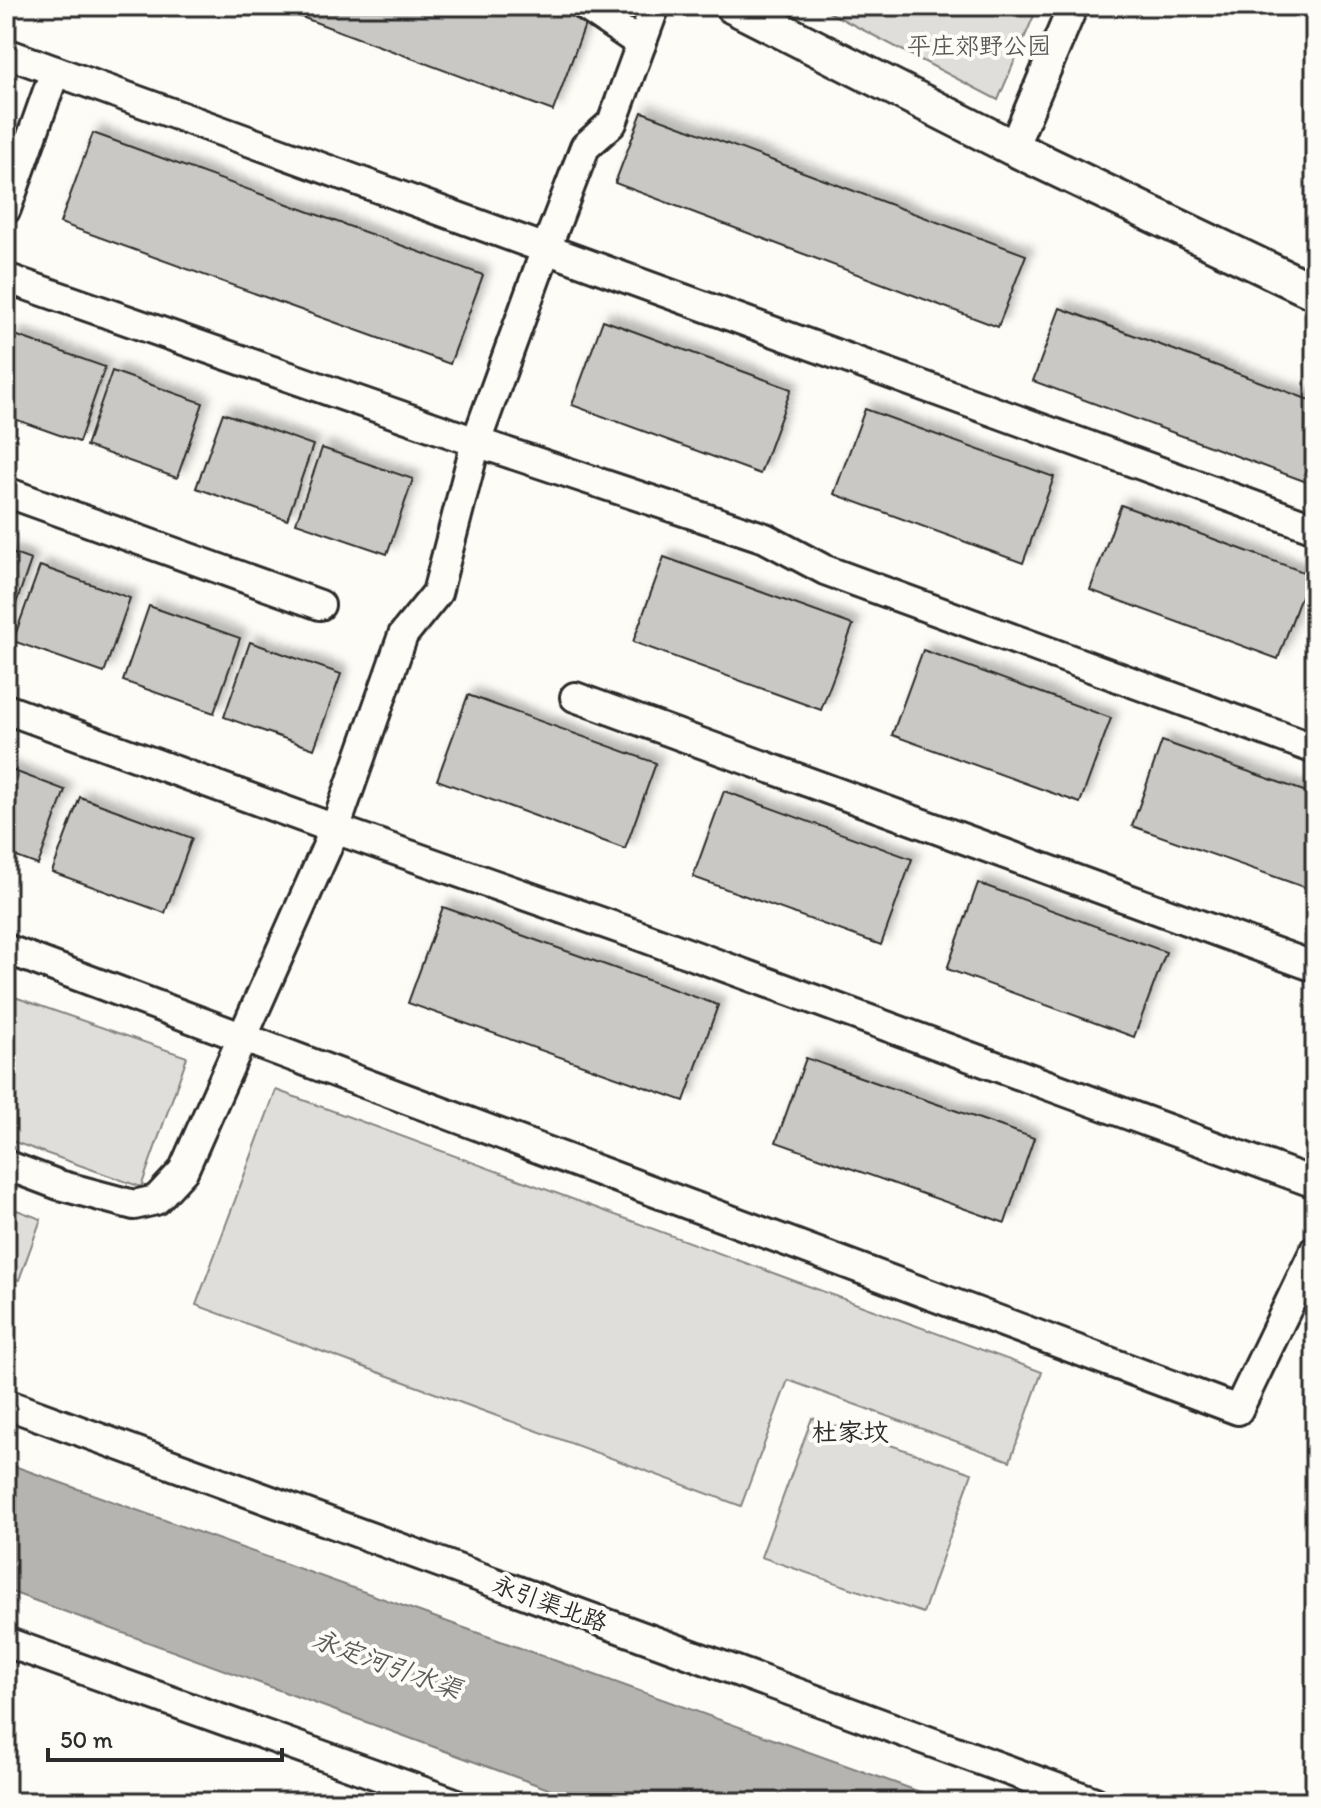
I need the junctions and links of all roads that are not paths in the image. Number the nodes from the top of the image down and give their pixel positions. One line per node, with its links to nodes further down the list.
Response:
1 (585, 6): 5 (street)
2 (655, 6): 5 (street)
3 (733, 6): 8 (street)
4 (1073, 6): 8 (street)
5 (641, 44): 10 (street)
6 (6, 53): 7 (street)
7 (55, 71): 9 (street); 10 (street)
8 (1013, 148): 12 (street)
9 (6, 209)
10 (546, 249): 13 (street); 15 (street)
11 (6, 278): 13 (street)
12 (1315, 292)
13 (476, 442): 19 (street); 20 (street)
14 (6, 492): 16 (street)
15 (1315, 528)
16 (320, 605)
17 (575, 697): 22 (street)
18 (6, 709): 20 (street)
19 (1315, 749)
20 (335, 829): 23 (street); 25 (street)
21 (6, 949): 23 (street)
22 (1315, 967)
23 (243, 1038): 24 (street); 26 (street)
24 (6, 1165)
25 (1315, 1183)
26 (1315, 1250)
27 (6, 1404): 30 (street, 永引渠北路)
28 (6, 1642): 29 (street)
29 (452, 1802)
30 (1095, 1802)

